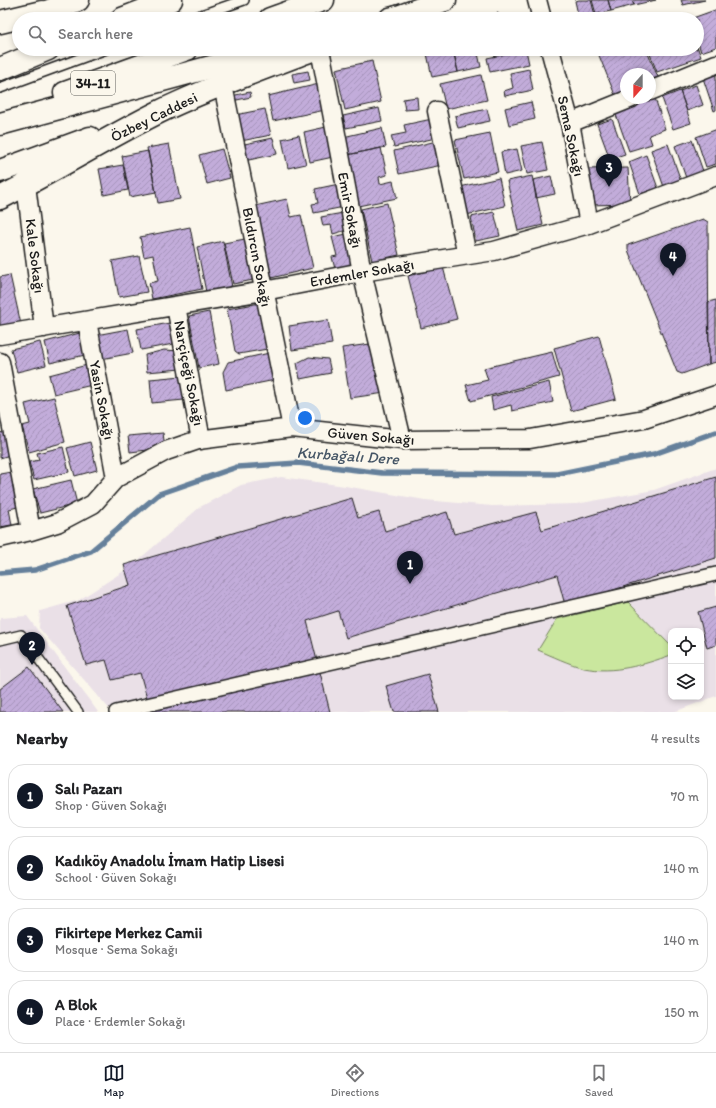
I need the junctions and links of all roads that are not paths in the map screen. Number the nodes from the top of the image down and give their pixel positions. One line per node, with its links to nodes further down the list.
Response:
1 (78, 0): 7 (main road)
2 (171, 0): 9 (main road)
3 (244, 0): 10 (lane)
4 (323, 0): 11 (main road)
5 (445, 0): 12 (main road)
6 (537, 0): 13 (street)
7 (49, 11): 8 (main road)
8 (45, 12)
9 (140, 12)
10 (210, 12)
11 (290, 12)
12 (410, 12)
13 (540, 12)
14 (12, 19): 15 (main road)
15 (0, 22)
16 (12, 26): 17 (main road)
17 (0, 30)
18 (31, 56): 26 (main road)
19 (87, 56): 28 (lane)
20 (167, 56): 33 (main road, 34-11)
21 (251, 56): 35 (main road)
22 (296, 56): 27 (main road, Özbey Caddesi)
23 (321, 56): 42 (street, Emir Sokağı)
24 (552, 56): 34 (street, Sema Sokağı)
25 (716, 64): 29 (street)
26 (0, 69)
27 (223, 85): 32 (main road, Özbey Caddesi); 43 (street, Bıldırcın Sokağı)
28 (0, 88)
29 (656, 89)
30 (620, 103): 34 (street)
31 (437, 111): 41 (street)
32 (159, 112): 36 (main road); 38 (main road, Özbey Caddesi)
33 (0, 116)
34 (570, 123): 40 (street, Sema Sokağı)
35 (0, 124)
36 (0, 170)
37 (716, 176): 40 (street, Erdemler Sokağı)
38 (26, 185): 39 (main road, Özbey Caddesi); 46 (street, Kale Sokağı)
39 (0, 198)
40 (589, 224): 41 (street, Erdemler Sokağı)
41 (467, 255): 42 (street, Erdemler Sokağı)
42 (362, 272): 43 (street, Erdemler Sokağı); 52 (street, Emir Sokağı)
43 (264, 291): 44 (street, Erdemler Sokağı); 50 (street, Bıldırcın Sokağı)
44 (176, 306): 45 (street, Erdemler Sokağı); 51 (street, Narçiçeği Sokağı)
45 (87, 321): 46 (street, Erdemler Sokağı); 53 (street, Yasin Sokağı)
46 (44, 328): 47 (street, Erdemler Sokağı)
47 (0, 335)
48 (0, 362): 54 (street)
49 (716, 395): 52 (street, Güven Sokağı)
50 (292, 428): 51 (street, Güven Sokağı); 52 (street, Güven Sokağı)
51 (202, 440): 53 (street, Güven Sokağı)
52 (402, 440)
53 (116, 478): 54 (street, Güven Sokağı)
54 (31, 531): 55 (street, Güven Sokağı)
55 (0, 538)
56 (716, 574): 59 (street)
57 (0, 640): 58 (lane)
58 (78, 712)
59 (116, 712)

